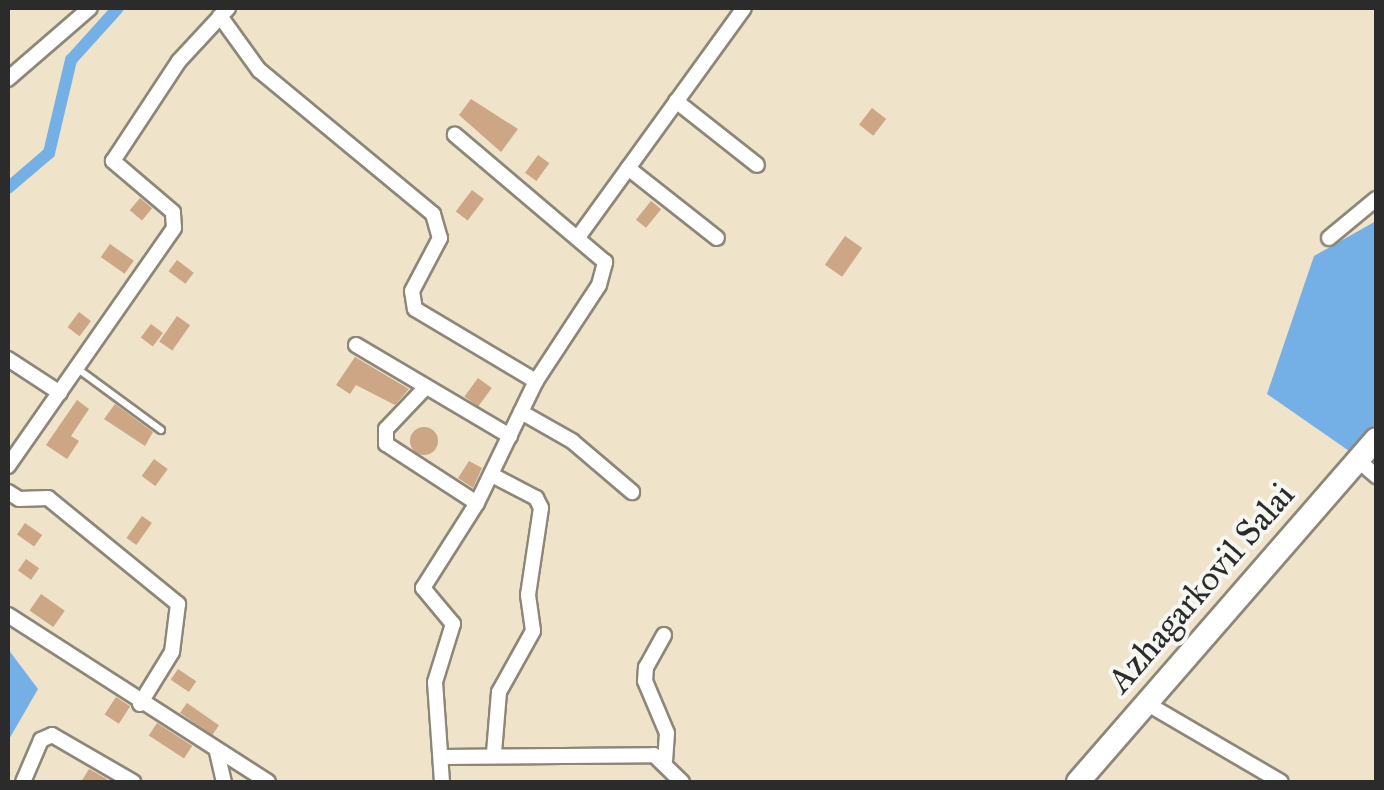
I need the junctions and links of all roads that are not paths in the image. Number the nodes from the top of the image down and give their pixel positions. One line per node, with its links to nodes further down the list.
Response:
1 (90, 8): 4 (street)
2 (744, 8): 5 (street)
3 (224, 12): 15 (street); 16 (street)
4 (8, 79)
5 (676, 102): 7 (street); 8 (street)
6 (455, 135): 10 (street)
7 (757, 166)
8 (628, 168): 10 (street); 11 (street)
9 (1376, 199): 12 (street)
10 (579, 236): 16 (street)
11 (718, 238)
12 (1328, 238)
13 (356, 346): 17 (street)
14 (8, 359): 18 (street)
15 (77, 368): 18 (street); 20 (lane)
16 (536, 380): 19 (street)
17 (426, 387): 21 (street); 28 (street)
18 (60, 393): 23 (street)
19 (521, 412): 21 (street); 27 (street)
20 (161, 430)
21 (510, 436): 25 (street)
22 (1376, 440): 24 (main road, Azhagarkovil Salai)
23 (8, 466)
24 (1368, 468): 31 (main road, Azhagarkovil Salai)
25 (492, 475): 28 (street); 34 (street)
26 (8, 492): 32 (street)
27 (632, 492)
28 (477, 503): 35 (street)
29 (8, 615): 32 (street)
30 (664, 635): 36 (street)
31 (1146, 703): 43 (main road, Azhagarkovil Salai); 44 (street)
32 (140, 704): 33 (street)
33 (218, 752): 39 (street); 40 (street)
34 (494, 753): 35 (street); 36 (street)
35 (441, 757): 41 (street)
36 (666, 760): 42 (street)
37 (24, 782): 38 (street)
38 (133, 782)
39 (224, 782)
40 (268, 782)
41 (442, 782)
42 (682, 782)
43 (1078, 782)
44 (1281, 782)

